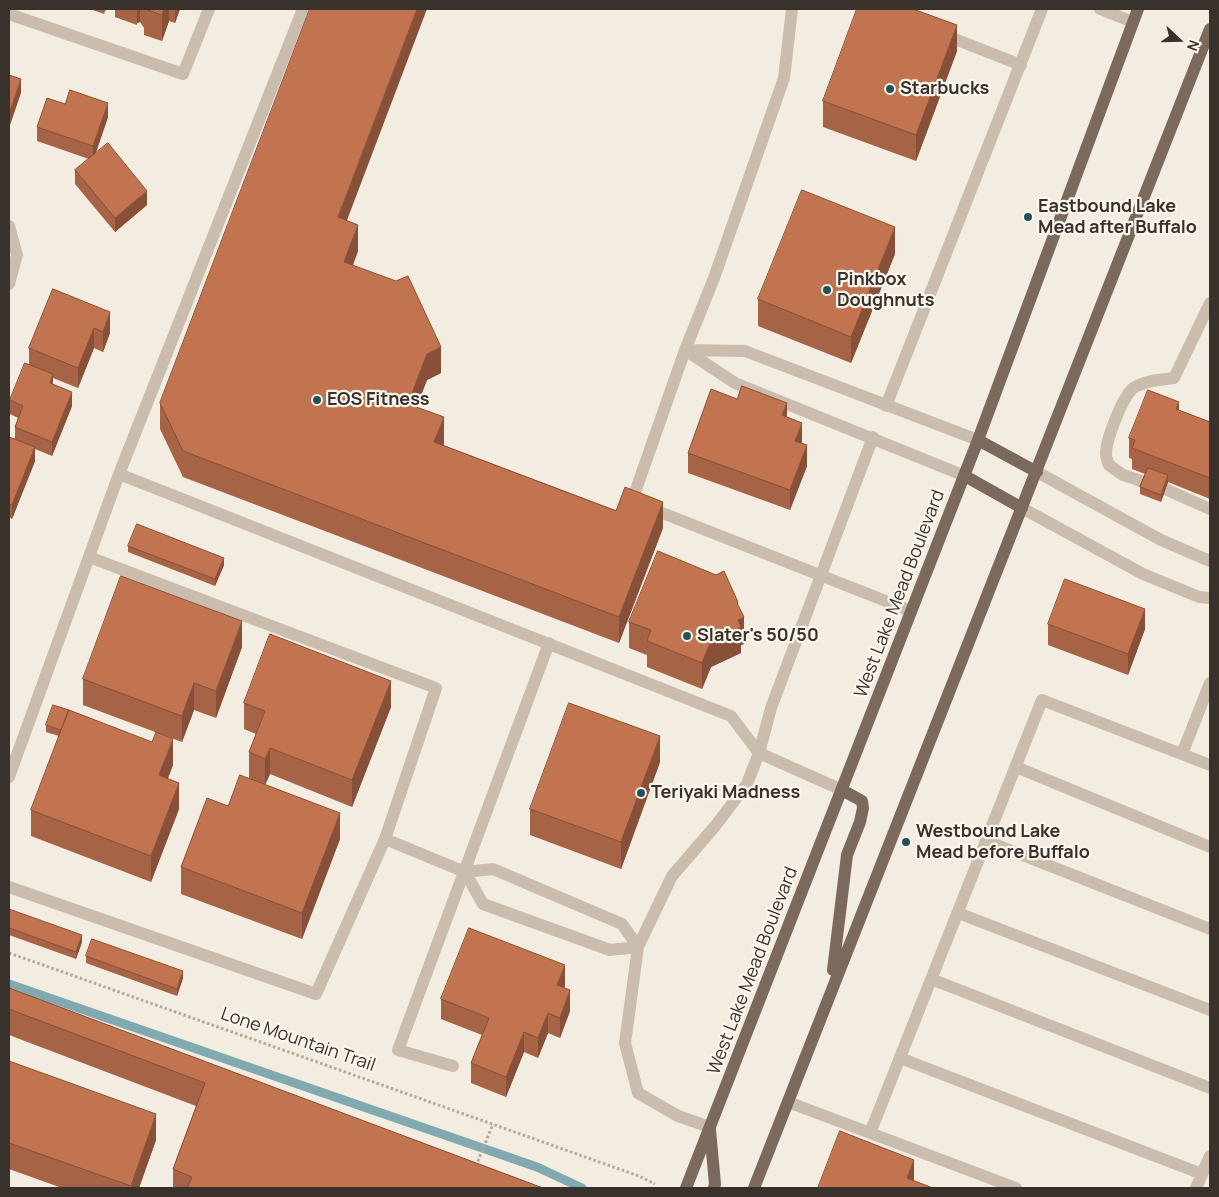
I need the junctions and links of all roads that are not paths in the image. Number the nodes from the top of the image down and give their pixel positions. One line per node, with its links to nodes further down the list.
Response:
1 (209, 9): 7 (street)
2 (303, 9): 20 (street)
3 (792, 9): 15 (street)
4 (1042, 9): 11 (street)
5 (1100, 9): 8 (street)
6 (1138, 9): 8 (main road, West Lake Mead Boulevard)
7 (9, 14)
8 (1134, 22): 18 (main road, West Lake Mead Boulevard)
9 (1210, 29): 19 (main road)
10 (931, 30): 11 (street)
11 (1021, 65): 16 (street)
12 (9, 226): 13 (street)
13 (9, 284)
14 (1210, 303): 22 (street)
15 (685, 350): 16 (street); 17 (street); 28 (street)
16 (886, 406): 18 (street)
17 (873, 437): 21 (street); 28 (street)
18 (978, 440): 19 (main road); 21 (main road, West Lake Mead Boulevard)
19 (1037, 472): 24 (main road); 27 (street)
20 (119, 474): 26 (street); 31 (street)
21 (965, 476): 24 (main road); 30 (main road, West Lake Mead Boulevard)
22 (1145, 482)
23 (1165, 489): 25 (street)
24 (1022, 508): 29 (street); 48 (main road)
25 (1210, 509)
26 (89, 557): 37 (street); 39 (street)
27 (1210, 561)
28 (822, 577): 30 (street); 33 (street)
29 (1210, 598)
30 (911, 611): 38 (main road, West Lake Mead Boulevard)
31 (549, 644): 33 (street); 42 (street)
32 (1210, 684): 34 (street)
33 (759, 753): 38 (street); 46 (street)
34 (1182, 754): 35 (street); 36 (street)
35 (1210, 765)
36 (1016, 767): 40 (street); 41 (street)
37 (9, 777)
38 (842, 790): 48 (main road); 54 (main road, West Lake Mead Boulevard)
39 (385, 839): 42 (street); 43 (street)
40 (986, 841): 44 (street); 45 (street)
41 (1210, 847)
42 (465, 872): 46 (street); 46 (street); 51 (street)
43 (9, 887)
44 (958, 913): 47 (street); 49 (street)
45 (1210, 929)
46 (638, 947): 54 (street)
47 (931, 979): 50 (street); 52 (street)
48 (831, 987): 53 (main road)
49 (1210, 1010)
50 (900, 1058): 55 (street); 57 (street)
51 (453, 1066)
52 (1210, 1088)
53 (788, 1102): 55 (street); 60 (main road)
54 (710, 1127): 58 (main road, West Lake Mead Boulevard); 59 (main road)
55 (870, 1134): 61 (street)
56 (1210, 1156): 57 (street)
57 (1202, 1174): 62 (street)
58 (686, 1188)
59 (714, 1188)
60 (754, 1188)
61 (1016, 1188)
62 (1196, 1188)

